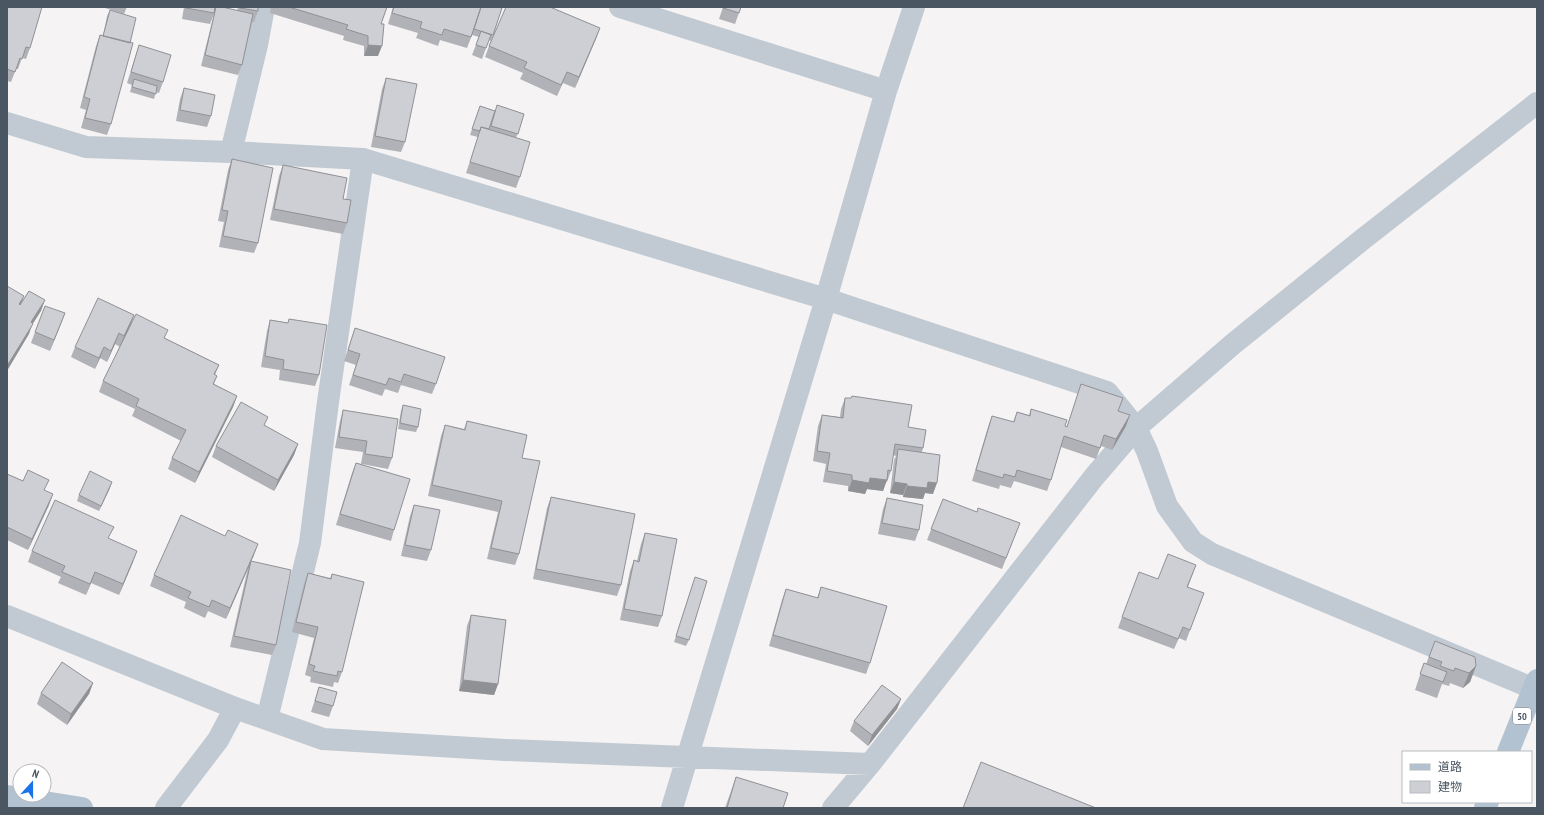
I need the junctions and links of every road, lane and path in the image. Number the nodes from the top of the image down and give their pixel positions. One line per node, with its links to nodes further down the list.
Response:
1 (264, 7): 7 (street)
2 (620, 7): 4 (street)
3 (914, 7): 4 (street)
4 (886, 90): 9 (street)
5 (1537, 103): 10 (street)
6 (7, 123): 7 (street)
7 (231, 152): 8 (street)
8 (364, 159): 9 (street); 14 (street)
9 (826, 298): 10 (street); 16 (street)
10 (1136, 428): 12 (street); 17 (street)
11 (7, 616): 13 (street)
12 (1536, 686): 15 (main road, 50)
13 (235, 708): 14 (street); 20 (street)
14 (267, 719): 16 (street)
15 (1508, 751)
16 (687, 756): 17 (street); 21 (street)
17 (870, 764): 22 (street)
18 (7, 796): 19 (main road)
19 (82, 808)
20 (166, 808)
21 (672, 808)
22 (833, 808)

